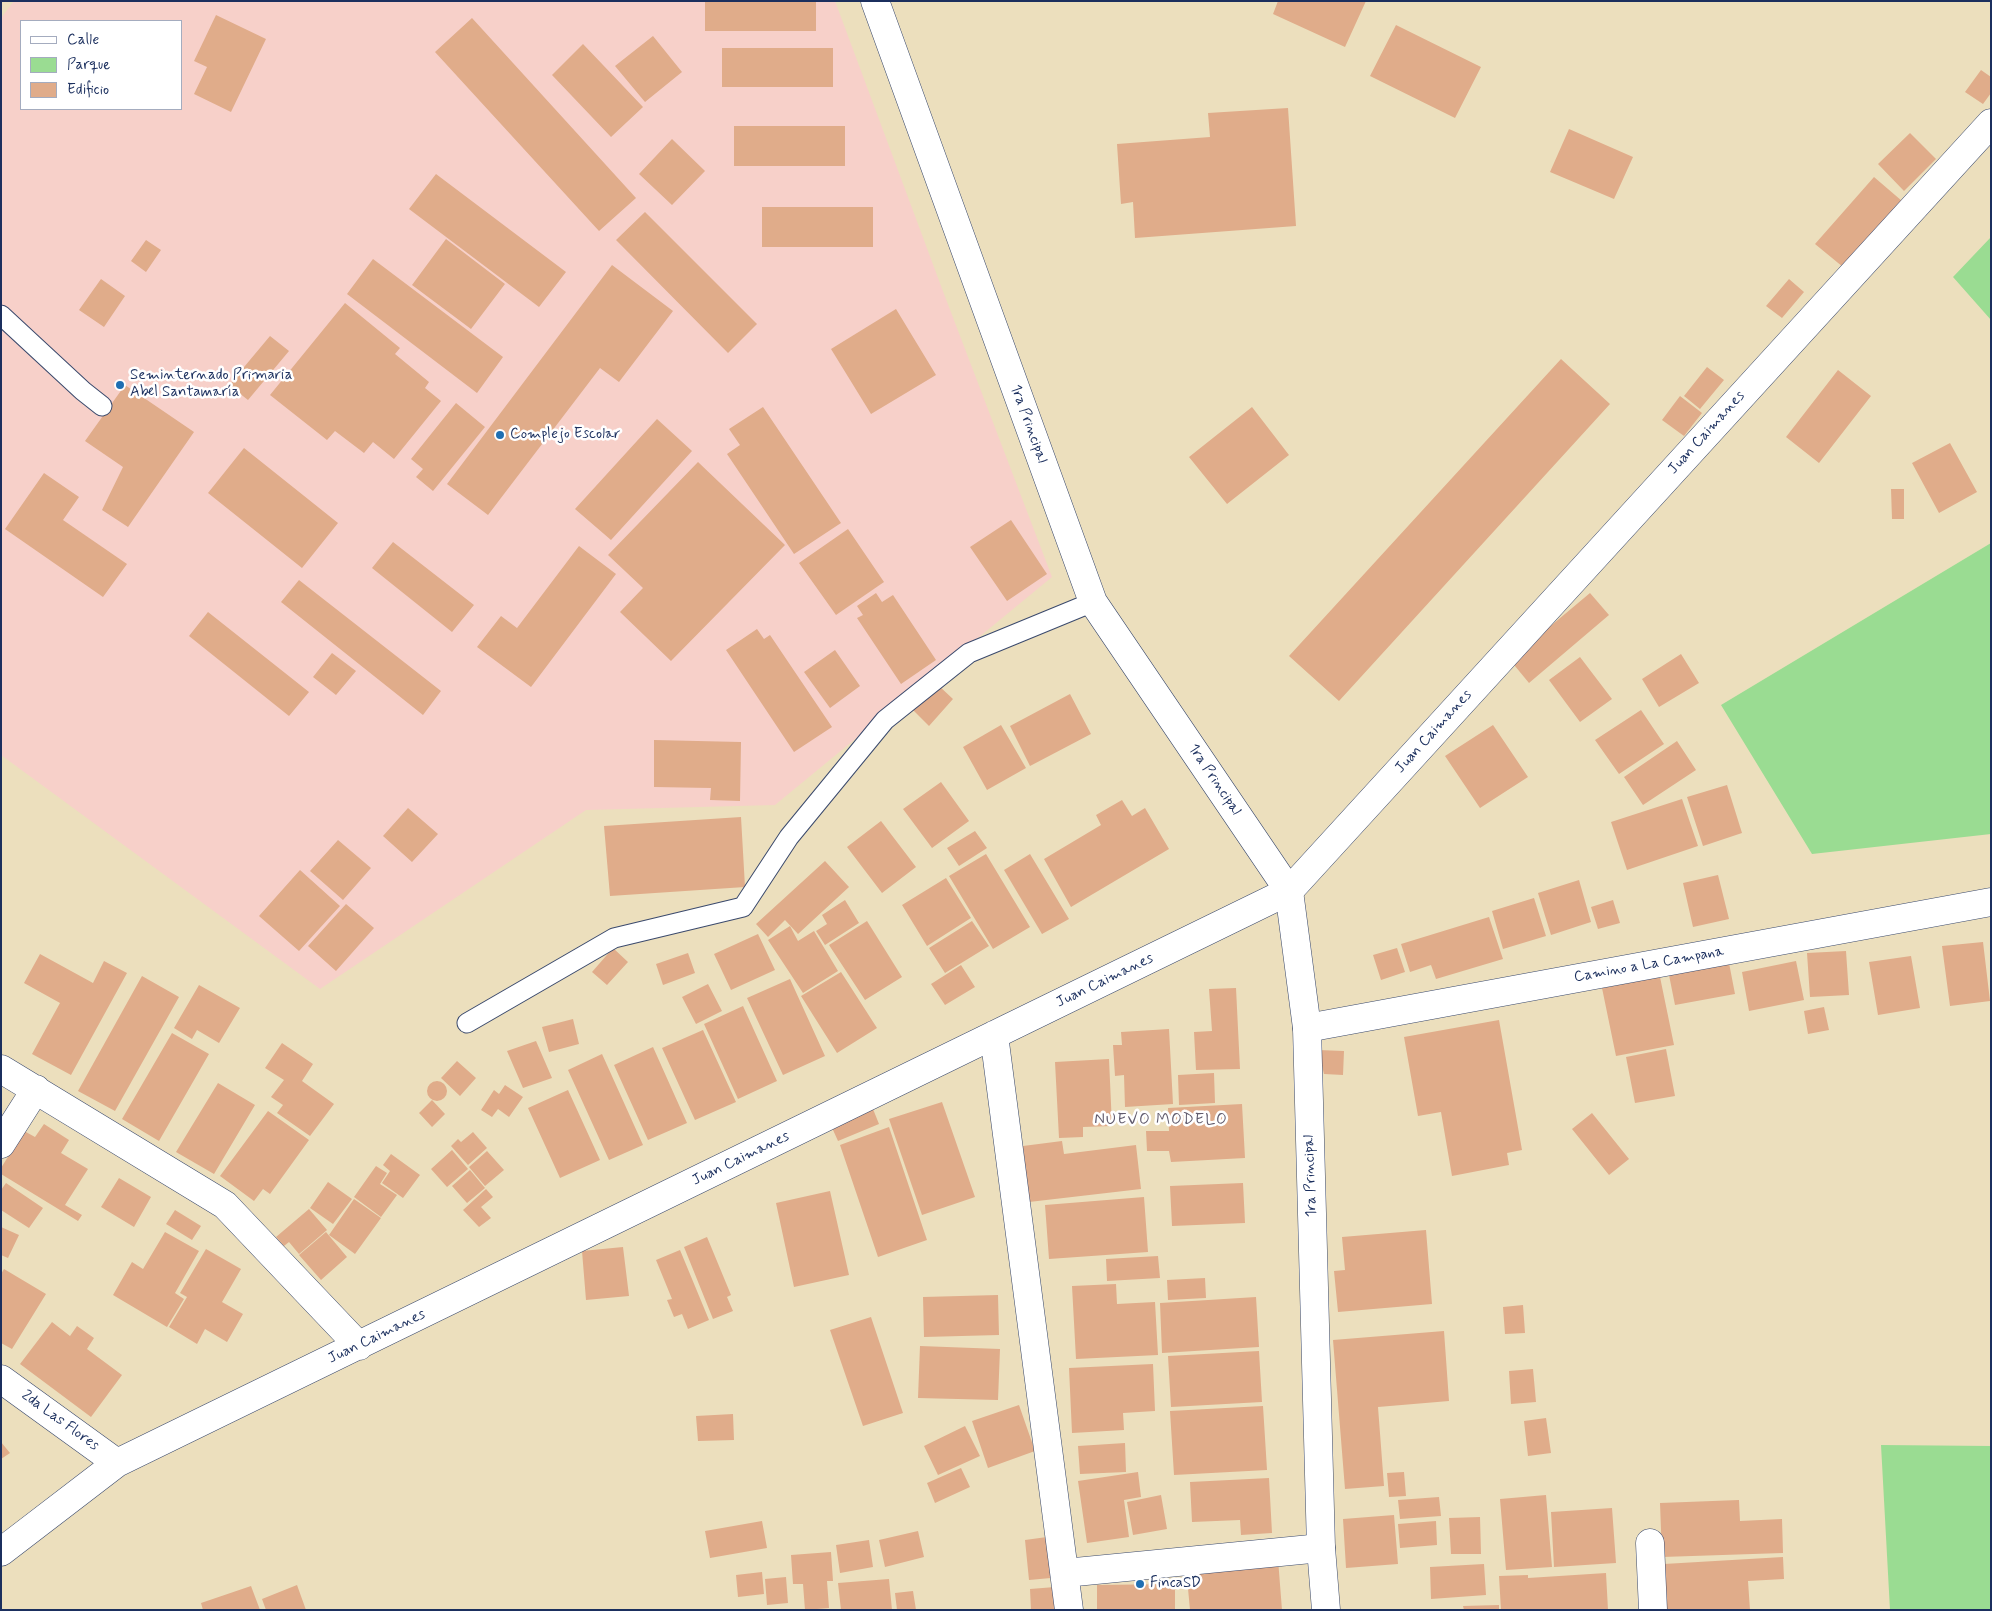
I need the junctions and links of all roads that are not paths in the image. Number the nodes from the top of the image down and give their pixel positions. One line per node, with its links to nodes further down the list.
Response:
1 (875, 1): 5 (street, 1ra Principal)
2 (1991, 122): 6 (street, Juan Caimanes)
3 (1, 315): 4 (lane)
4 (102, 406)
5 (1093, 602): 6 (street, 1ra Principal); 8 (lane)
6 (1290, 891): 9 (street, 1ra Principal); 10 (street, Juan Caimanes)
7 (1991, 902): 9 (street, Camino a La Campana)
8 (468, 1023)
9 (1307, 1028): 18 (street, 1ra Principal)
10 (994, 1035): 14 (street, Juan Caimanes); 20 (street)
11 (1, 1069): 12 (street)
12 (36, 1089): 13 (street); 14 (street)
13 (1, 1144)
14 (359, 1346): 16 (street, Juan Caimanes)
15 (1, 1379): 16 (street, 2da Las Flores)
16 (117, 1463): 19 (street, Juan Caimanes)
17 (1650, 1543): 23 (street)
18 (1321, 1548): 20 (street); 22 (street, 1ra Principal)
19 (1, 1552)
20 (1065, 1573): 21 (street)
21 (1069, 1610)
22 (1326, 1610)
23 (1653, 1610)

